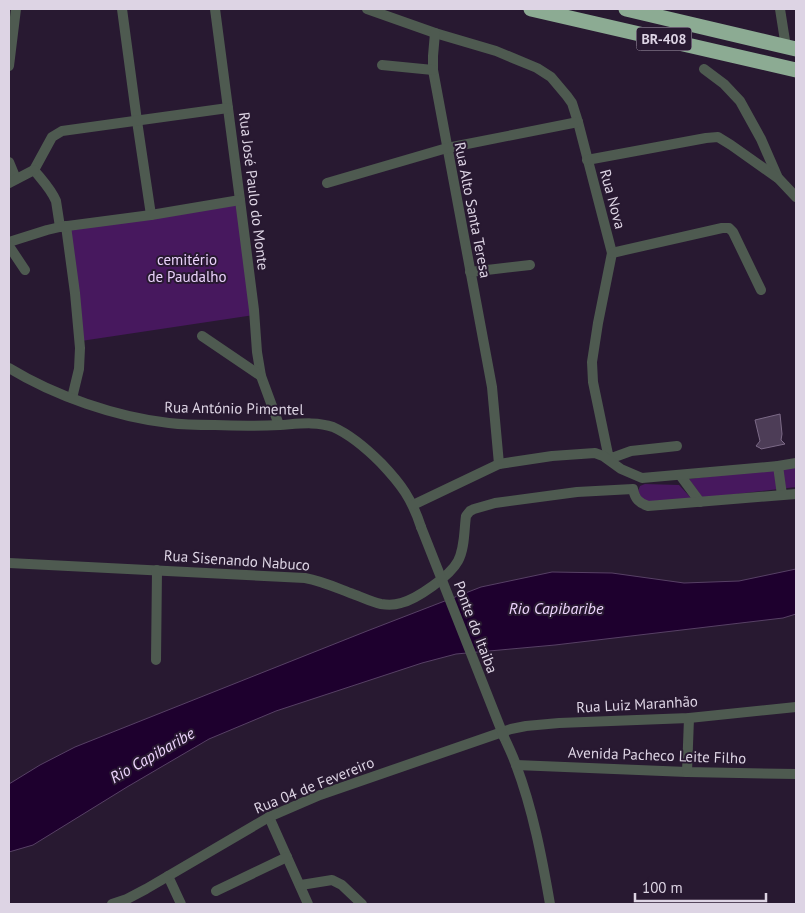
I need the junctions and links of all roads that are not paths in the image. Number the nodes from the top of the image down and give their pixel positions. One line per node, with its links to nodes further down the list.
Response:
1 (16, 9): 11 (street)
2 (122, 9): 16 (street)
3 (215, 9): 15 (street, Rua José Paulo do Monte)
4 (366, 9): 8 (street)
5 (531, 9): 14 (highway, BR-408)
6 (626, 9): 9 (highway, BR-408)
7 (780, 9): 9 (street)
8 (435, 33): 13 (street, Rua Alto Santa Teresa); 17 (street, Rua Nova)
9 (791, 48)
10 (382, 65): 13 (street)
11 (9, 66)
12 (704, 69): 22 (street)
13 (433, 70): 18 (street, Rua Alto Santa Teresa)
14 (796, 70)
15 (228, 108): 16 (street); 26 (street, Rua José Paulo do Monte)
16 (137, 120): 21 (street); 27 (street)
17 (578, 122): 18 (street); 19 (street, Rua Nova)
18 (447, 148): 24 (street); 34 (street, Rua Alto Santa Teresa)
19 (587, 160): 22 (street); 31 (street, Rua Nova)
20 (9, 162): 23 (street)
21 (34, 170): 23 (street); 28 (street)
22 (779, 179): 25 (street)
23 (12, 181)
24 (327, 183)
25 (796, 197)
26 (240, 200): 27 (street); 38 (street, Rua José Paulo do Monte)
27 (150, 215): 28 (street)
28 (63, 227): 29 (street); 39 (street)
29 (9, 242)
30 (9, 246): 33 (street)
31 (612, 253): 35 (street); 42 (street, Rua Nova)
32 (530, 265): 34 (street)
33 (25, 270)
34 (470, 272): 44 (street, Rua Alto Santa Teresa)
35 (761, 290)
36 (202, 336): 38 (street)
37 (9, 368): 39 (street, Rua António Pimentel)
38 (261, 376): 40 (street, Rua José Paulo do Monte)
39 (72, 398): 40 (street, Rua António Pimentel)
40 (279, 425): 52 (street, Rua António Pimentel)
41 (677, 446): 42 (street)
42 (609, 459): 44 (street); 47 (street)
43 (796, 463): 45 (street)
44 (499, 464): 52 (street)
45 (778, 466): 46 (street); 50 (street)
46 (680, 475): 47 (street); 51 (street)
47 (642, 478): 48 (street)
48 (634, 489): 51 (street); 55 (street, Rua Sisenando Nabuco)
49 (796, 494): 50 (street)
50 (782, 496): 51 (street)
51 (700, 502)
52 (413, 505): 53 (street, Rua António Pimentel)
53 (421, 527): 60 (street, Ponte do Itaiba, bridge)
54 (9, 563): 55 (street, Rua Sisenando Nabuco)
55 (157, 570): 56 (street)
56 (156, 660)
57 (796, 707): 58 (street, Rua Luiz Maranhão)
58 (689, 718): 59 (street, Rua Luiz Maranhão); 61 (street)
59 (482, 738): 63 (street, Rua 04 de Fevereiro)
60 (516, 765): 61 (street, Avenida Pacheco Leite Filho); 72 (street, Ponte do Itaiba)
61 (687, 772): 62 (street, Avenida Pacheco Leite Filho)
62 (796, 774)
63 (269, 817): 64 (street); 65 (street, Rua 04 de Fevereiro)
64 (287, 857): 66 (street); 67 (street)
65 (168, 876): 68 (street, Rua 04 de Fevereiro); 69 (street)
66 (300, 885): 70 (street); 71 (street)
67 (216, 891)
68 (112, 904)
69 (181, 904)
70 (308, 904)
71 (362, 904)
72 (550, 904)

